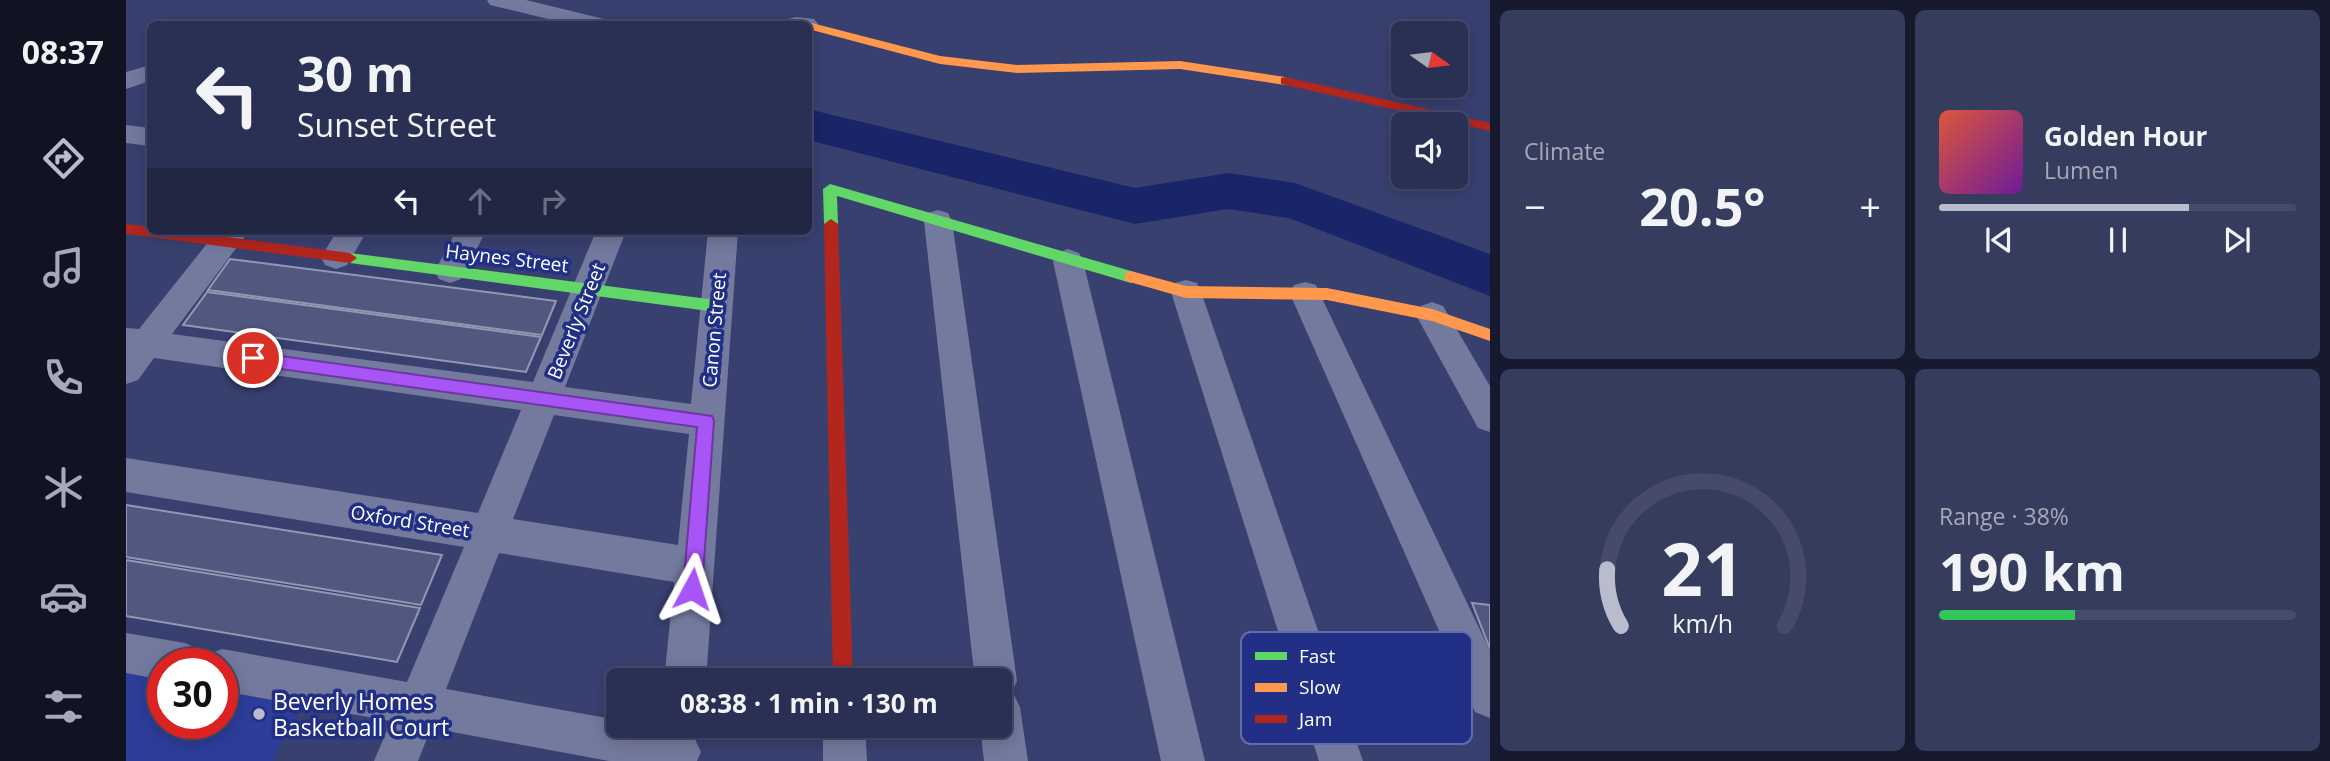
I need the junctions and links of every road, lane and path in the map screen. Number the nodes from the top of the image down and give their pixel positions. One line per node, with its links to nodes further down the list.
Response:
1 (498, 0): 2 (street)
2 (584, 21)
3 (812, 26): 4 (street)
4 (1490, 127)
5 (126, 134): 6 (street)
6 (147, 137)
7 (939, 221): 17 (street); 39 (street); 40 (street)
8 (126, 229): 9 (street, Haynes Street)
9 (147, 231)
10 (203, 235): 15 (street, Haynes Street)
11 (350, 235): 16 (street)
12 (469, 235): 18 (street)
13 (609, 235): 19 (street, Beverly Street)
14 (723, 235): 22 (street, Canon Street)
15 (229, 237): 16 (street, Haynes Street); 25 (street)
16 (336, 257): 18 (street, Haynes Street)
17 (1068, 261): 20 (street); 51 (street)
18 (450, 271): 19 (street, Haynes Street)
19 (588, 290): 22 (street, Haynes Street); 27 (street, Beverly Street)
20 (1186, 292): 21 (street); 33 (street)
21 (1305, 293): 23 (street); 34 (street)
22 (716, 306): 29 (street, Canon Street)
23 (1432, 315): 24 (street); 28 (street)
24 (1490, 335)
25 (136, 342): 26 (street); 27 (street)
26 (126, 370)
27 (545, 399): 29 (street); 31 (street, Beverly Street)
28 (1490, 417)
29 (706, 421): 32 (street, Canon Street)
30 (126, 475): 31 (street, Oxford Street)
31 (490, 534): 32 (street, Oxford Street); 43 (street, Beverly Street)
32 (694, 566): 38 (street, Canon Street)
33 (1298, 632)
34 (1460, 632)
35 (126, 653): 36 (street)
36 (147, 656)
37 (1472, 658): 42 (street)
38 (686, 668)
39 (843, 668)
40 (994, 668)
41 (238, 673): 43 (street)
42 (1490, 697)
43 (420, 705): 47 (street); 48 (street, Beverly Street)
44 (844, 738): 49 (street)
45 (1003, 738): 50 (street)
46 (1335, 744): 52 (street)
47 (679, 746)
48 (396, 761)
49 (845, 761)
50 (1006, 761)
51 (1183, 761)
52 (1341, 761)

